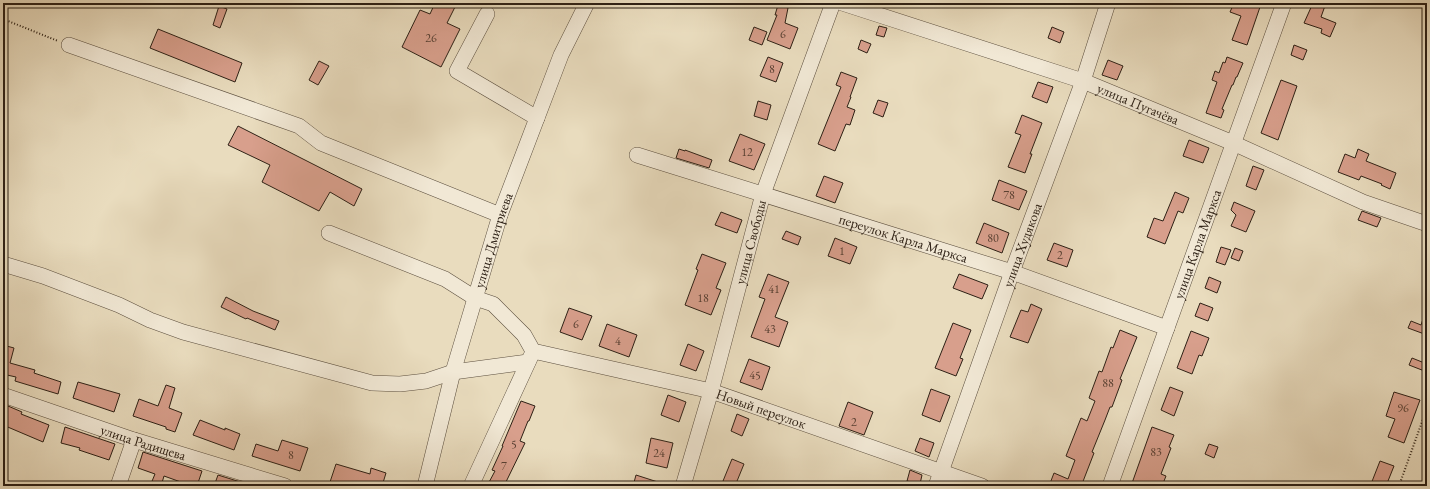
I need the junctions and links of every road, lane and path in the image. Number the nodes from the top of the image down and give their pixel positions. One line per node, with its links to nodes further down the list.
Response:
1 (587, 3): 10 (street, улица Дмитриева)
2 (833, 3): 13 (street, улица Свободы)
3 (842, 3): 9 (street, улица Пугачёва)
4 (1108, 3): 9 (street, улица Худякова)
5 (1284, 3): 11 (street, улица Карла Маркса)
6 (487, 14): 10 (street)
7 (3, 19): 8 (path)
8 (69, 45): 14 (street)
9 (1083, 81): 11 (street, улица Пугачёва); 18 (street, улица Худякова)
10 (537, 118): 14 (street, улица Дмитриева)
11 (1233, 143): 15 (street, улица Пугачёва); 20 (street, улица Карла Маркса)
12 (637, 155): 13 (street, переулок Карла Маркса)
13 (763, 194): 18 (street, переулок Карла Маркса); 23 (street, улица Свободы)
14 (500, 214): 19 (street, улица Дмитриева)
15 (1427, 224)
16 (329, 233): 19 (street)
17 (3, 264): 22 (street)
18 (1012, 272): 20 (street, переулок Карла Маркса); 27 (street, улица Худякова)
19 (475, 298): 21 (street); 22 (street, улица Дмитриева)
20 (1167, 328): 35 (street, улица Карла Маркса)
21 (531, 357): 22 (street); 23 (street, Новый переулок); 31 (street)
22 (453, 372): 30 (street, улица Дмитриева)
23 (711, 391): 27 (street, Новый переулок); 32 (street, улица Свободы)
24 (3, 395): 26 (street, улица Радищева)
25 (1427, 408): 36 (path)
26 (134, 440): 28 (street); 29 (street, улица Радищева)
27 (942, 471): 33 (street, улица Худякова); 34 (street, Новый переулок)
28 (118, 486)
29 (285, 486)
30 (425, 486)
31 (471, 486)
32 (683, 486)
33 (936, 486)
34 (982, 486)
35 (1110, 486)
36 (1399, 486)

